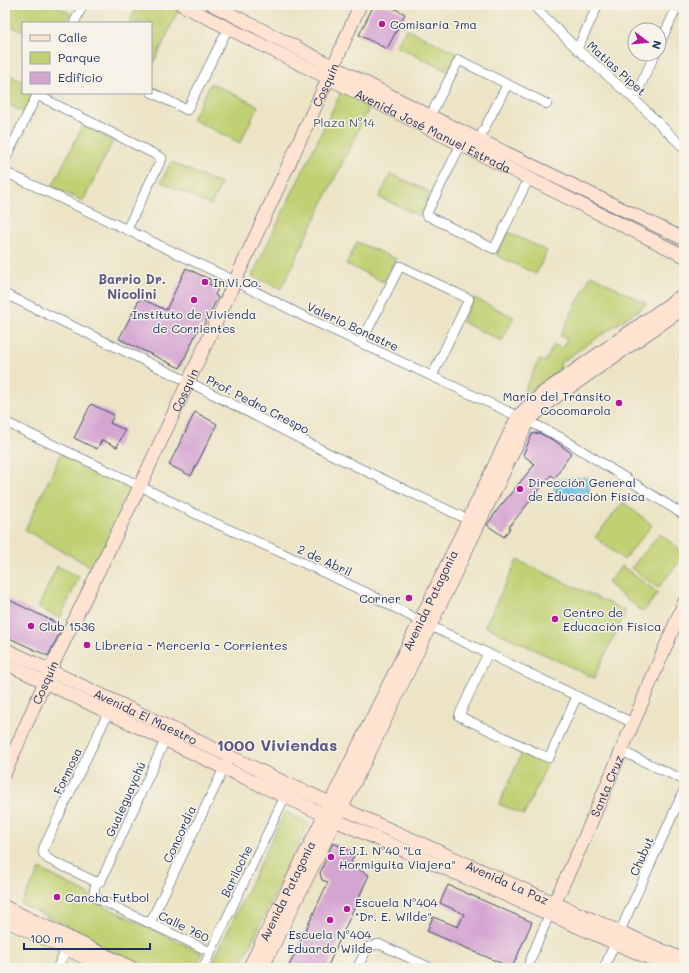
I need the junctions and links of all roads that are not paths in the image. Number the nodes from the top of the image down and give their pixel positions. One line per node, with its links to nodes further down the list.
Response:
1 (83, 5): 9 (street)
2 (182, 5): 10 (main road, Avenida José Manuel Estrada)
3 (213, 5): 8 (main road, Avenida José Manuel Estrada)
4 (360, 5): 14 (main road, Cosquín)
5 (533, 5): 12 (street, Matias Pipet)
6 (598, 5): 12 (street)
7 (679, 6): 11 (street)
8 (230, 9): 14 (main road, Avenida José Manuel Estrada)
9 (74, 22)
10 (228, 28): 15 (main road, Avenida José Manuel Estrada); 17 (street)
11 (667, 29)
12 (577, 48): 18 (street, Matias Pipet)
13 (651, 62): 18 (street)
14 (333, 66): 15 (main road, Cosquín); 20 (main road, Avenida José Manuel Estrada)
15 (328, 79): 22 (main road, Avenida José Manuel Estrada); 30 (main road, Cosquín)
16 (506, 85): 19 (street); 20 (street); 21 (street)
17 (152, 92)
18 (634, 99): 23 (street, Matias Pipet)
19 (547, 104)
20 (430, 116): 21 (main road, Avenida José Manuel Estrada)
21 (479, 139): 28 (main road, Avenida José Manuel Estrada)
22 (460, 144): 26 (main road, Avenida José Manuel Estrada); 26 (street)
23 (684, 148)
24 (5, 160): 27 (street)
25 (5, 172): 27 (street, Valerio Bonastre)
26 (529, 178): 29 (main road, Avenida José Manuel Estrada)
27 (127, 229): 30 (street, Valerio Bonastre)
28 (684, 239)
29 (684, 256)
30 (236, 281): 34 (street, Valerio Bonastre); 36 (main road, Cosquín)
31 (5, 294): 36 (street, Prof. Pedro Crespo)
32 (684, 294): 37 (main road, Avenida Patagonia)
33 (684, 308): 37 (main road, Avenida Patagonia)
34 (361, 343): 35 (street, Valerio Bonastre); 35 (street)
35 (432, 376): 37 (street, Valerio Bonastre)
36 (189, 382): 39 (main road, Cosquín); 41 (street, Prof. Pedro Crespo)
37 (523, 419): 40 (street, Valerio Bonastre); 41 (main road, Avenida Patagonia)
38 (5, 422): 39 (street, 2 de Abril)
39 (140, 486): 43 (street, 2 de Abril); 47 (main road, Cosquín)
40 (684, 515)
41 (473, 522): 43 (main road, Avenida Patagonia)
42 (684, 603): 51 (main road, Santa Cruz)
43 (425, 622): 45 (street, 2 de Abril); 62 (main road, Avenida Patagonia)
44 (5, 649): 47 (main road, Avenida El Maestro)
45 (488, 653): 48 (street, 2 de Abril); 48 (street)
46 (5, 663): 47 (main road, Avenida El Maestro)
47 (47, 676): 49 (main road, Avenida El Maestro); 50 (main road, Avenida El Maestro); 57 (main road, Cosquín)
48 (577, 696): 51 (street, 2 de Abril)
49 (114, 700): 50 (street, Formosa); 52 (main road, Avenida El Maestro)
50 (108, 713): 53 (main road, Avenida El Maestro); 64 (street, Formosa)
51 (633, 723): 54 (main road, Santa Cruz)
52 (171, 727): 53 (street, Gualeguaychú); 55 (main road, Avenida El Maestro)
53 (165, 740): 56 (main road, Avenida El Maestro); 64 (street, Gualeguaychú)
54 (621, 752): 58 (street); 65 (main road, Santa Cruz)
55 (230, 755): 56 (street, Concordia); 59 (main road, Avenida El Maestro)
56 (224, 768): 61 (main road, Avenida El Maestro); 67 (street, Concordia)
57 (5, 773)
58 (684, 780)
59 (290, 784): 61 (street, Bariloche); 62 (main road, Avenida El Maestro)
60 (684, 790): 68 (street, Chubut)
61 (285, 797): 63 (main road, Avenida El Maestro); 70 (street, Bariloche)
62 (337, 805): 63 (main road, Avenida Patagonia); 65 (main road, Avenida La Paz)
63 (330, 818): 65 (main road, Avenida La Paz); 76 (main road, Avenida Patagonia); 77 (main road, Avenida Patagonia)
64 (99, 882): 67 (street, Calle 760)
65 (552, 909): 68 (main road, Avenida La Paz); 80 (street, Santa Cruz)
66 (7, 917): 69 (main road)
67 (150, 923): 70 (street, Calle 760)
68 (618, 937): 71 (main road, Avenida La Paz); 81 (street, Chubut); 82 (main road, Avenida La Paz)
69 (69, 944): 72 (street); 73 (main road); 74 (main road)
70 (211, 952): 75 (street, Bariloche)
71 (684, 960)
72 (57, 968)
73 (107, 968)
74 (132, 968)
75 (203, 968)
76 (249, 968)
77 (262, 968)
78 (358, 968): 79 (street)
79 (431, 968)
80 (527, 968)
81 (604, 968)
82 (672, 968)

